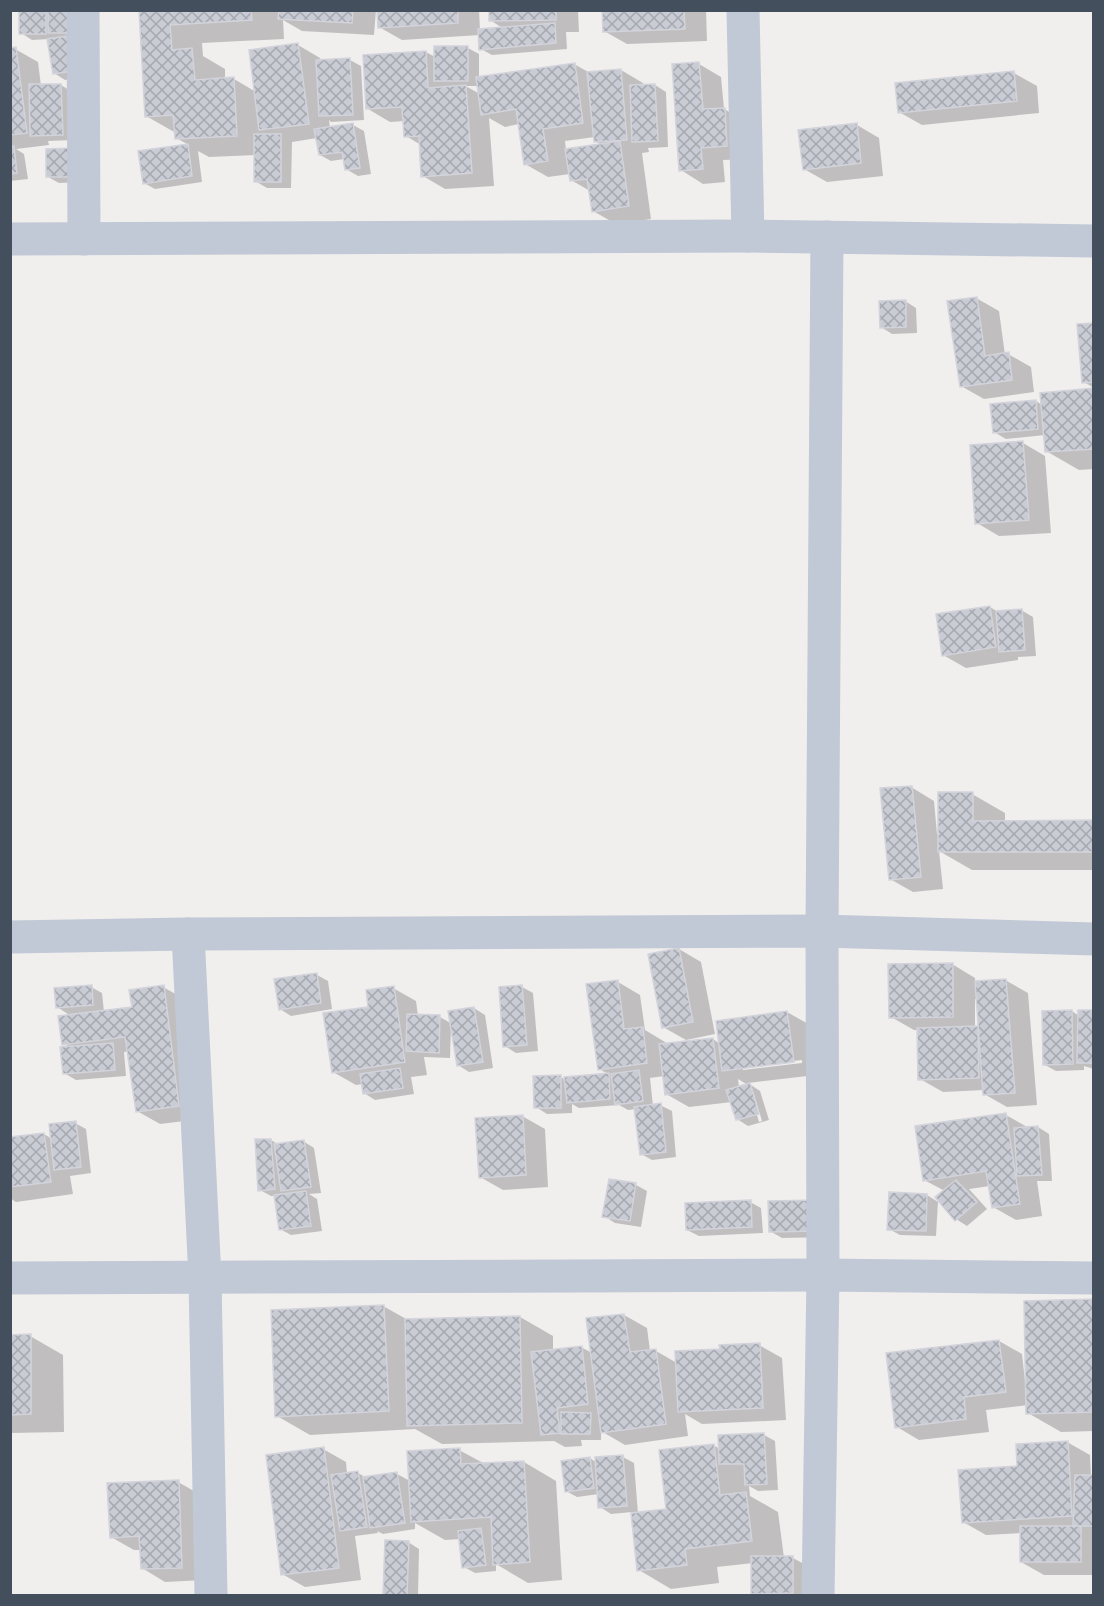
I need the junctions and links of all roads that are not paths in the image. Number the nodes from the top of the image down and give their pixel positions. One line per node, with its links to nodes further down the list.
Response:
1 (83, 10): 6 (street)
2 (743, 10): 3 (street)
3 (748, 236): 4 (street); 6 (street)
4 (827, 237): 7 (street); 8 (street)
5 (10, 239): 6 (street)
6 (84, 239)
7 (1094, 241)
8 (822, 931): 9 (street); 11 (street); 12 (street)
9 (188, 934): 10 (street); 14 (street)
10 (10, 937)
11 (1094, 939)
12 (823, 1275): 14 (street); 15 (street); 17 (street)
13 (10, 1278): 14 (street)
14 (205, 1278): 16 (street)
15 (1094, 1278)
16 (211, 1596)
17 (818, 1596)

